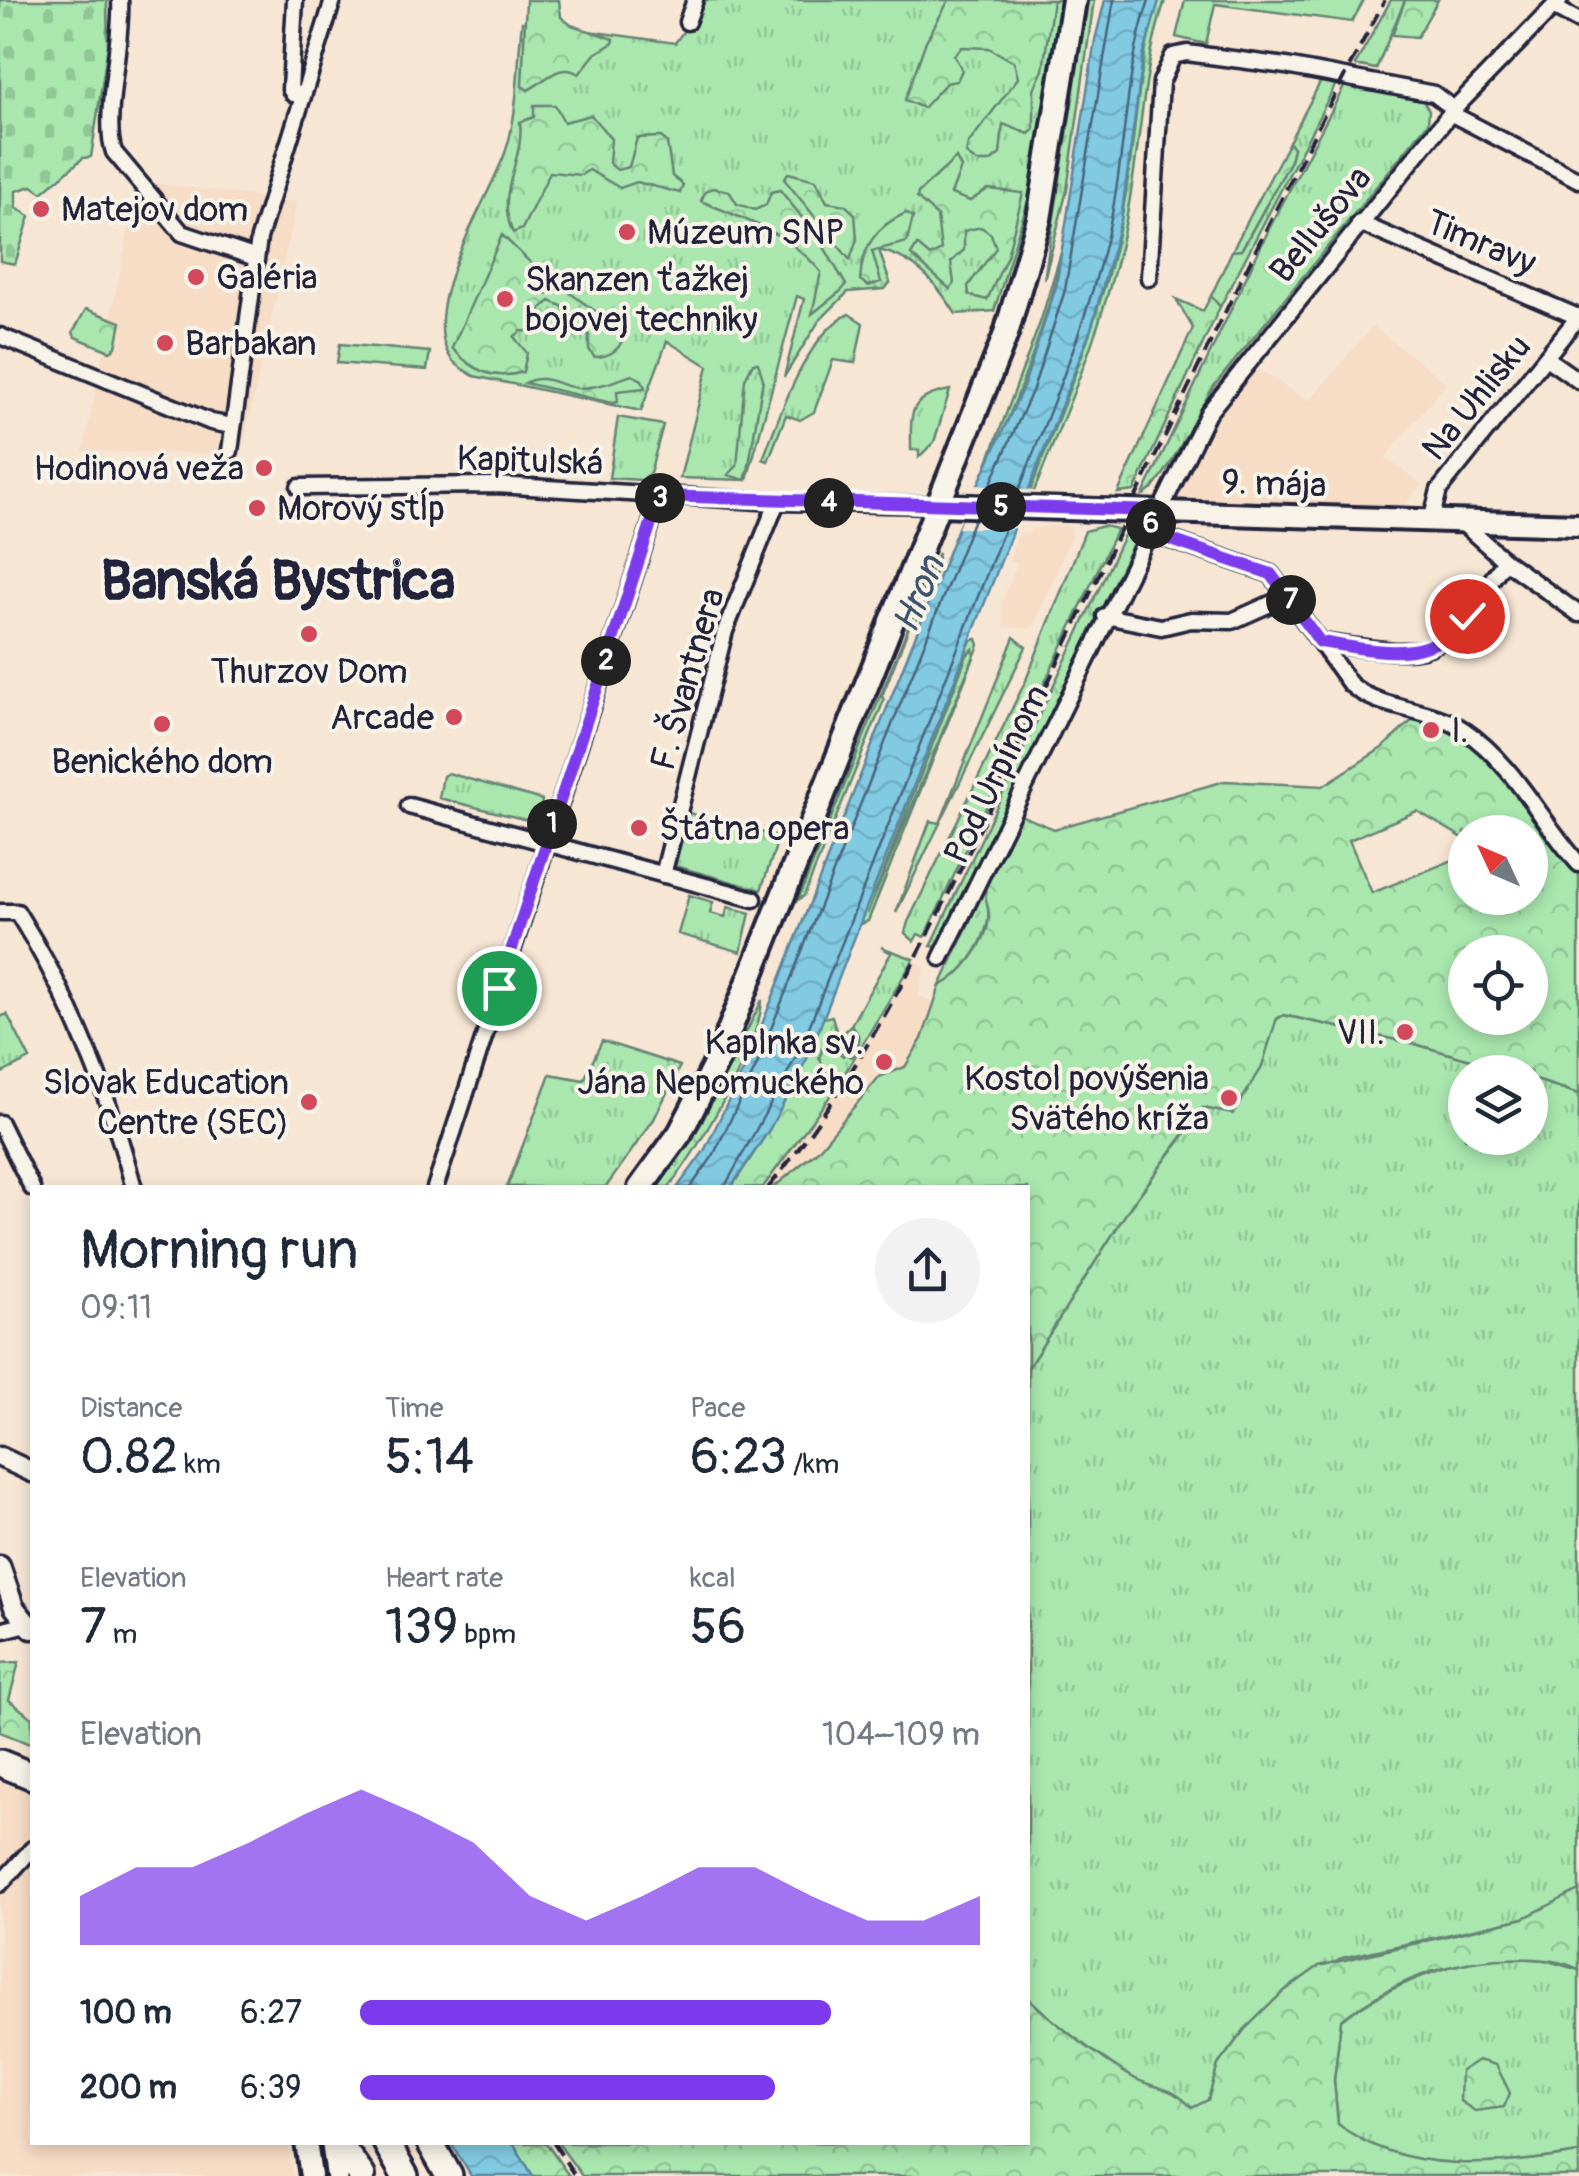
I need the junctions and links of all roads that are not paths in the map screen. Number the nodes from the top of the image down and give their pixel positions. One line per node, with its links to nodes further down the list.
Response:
1 (120, 0): 13 (street)
2 (294, 0): 9 (street)
3 (334, 0): 9 (street)
4 (695, 0): 8 (street)
5 (1074, 0): 24 (main road)
6 (1557, 3): 7 (street); 10 (street, Bellušova)
7 (1579, 21)
8 (687, 22)
9 (304, 93): 13 (street)
10 (1452, 111): 11 (street); 12 (street, Bellušova); 14 (street)
11 (1579, 180)
12 (1360, 223): 15 (street, Timravy); 25 (street, Bellušova)
13 (256, 258): 19 (street)
14 (1148, 278)
15 (1579, 316): 17 (street, Na Uhlisku)
16 (0, 336): 19 (street)
17 (1546, 358): 18 (street); 26 (street, Na Uhlisku)
18 (1579, 381)
19 (232, 426): 20 (street)
20 (230, 451)
21 (299, 487): 22 (street, Kapitulská)
22 (660, 496): 23 (street, Kapitulská); 36 (street)
23 (777, 502): 24 (street, Kapitulská); 38 (street, F. Švantnera)
24 (939, 505): 25 (main road, 9. mája); 46 (main road)
25 (1157, 511): 26 (main road, 9. mája); 29 (street, Pod Urpínom)
26 (1431, 521): 27 (main road, 9. mája)
27 (1460, 522): 28 (main road, 9. mája); 30 (street)
28 (1579, 525)
29 (1148, 532): 31 (street); 33 (street, Pod Urpínom)
30 (1505, 562): 32 (street); 34 (street)
31 (1288, 596): 33 (street); 34 (street)
32 (1579, 614)
33 (1105, 616): 41 (street, Pod Urpínom)
34 (1320, 642): 37 (street)
35 (409, 806): 36 (street)
36 (546, 842): 38 (street); 45 (street)
37 (1579, 864)
38 (663, 875): 39 (street)
39 (754, 900)
40 (0, 912): 44 (street)
41 (941, 958)
42 (0, 1123): 43 (street)
43 (31, 1185)
44 (133, 1185)
45 (436, 1185)
46 (642, 1185)
47 (0, 1458): 48 (street)
48 (30, 1471)
49 (0, 1566): 50 (street)
50 (30, 1626): 51 (street)
51 (0, 1631)
52 (0, 1746): 53 (highway)
53 (30, 1758)
54 (0, 1763): 55 (highway)
55 (30, 1775)
56 (30, 1851): 57 (street)
57 (0, 1884)
58 (306, 2145): 63 (main road)
59 (335, 2145): 64 (main road)
60 (337, 2145): 65 (highway)
61 (394, 2145): 66 (highway); 67 (highway)
62 (432, 2145): 68 (highway)
63 (311, 2176)
64 (338, 2176)
65 (362, 2176)
66 (405, 2176)
67 (424, 2176)
68 (449, 2176)

